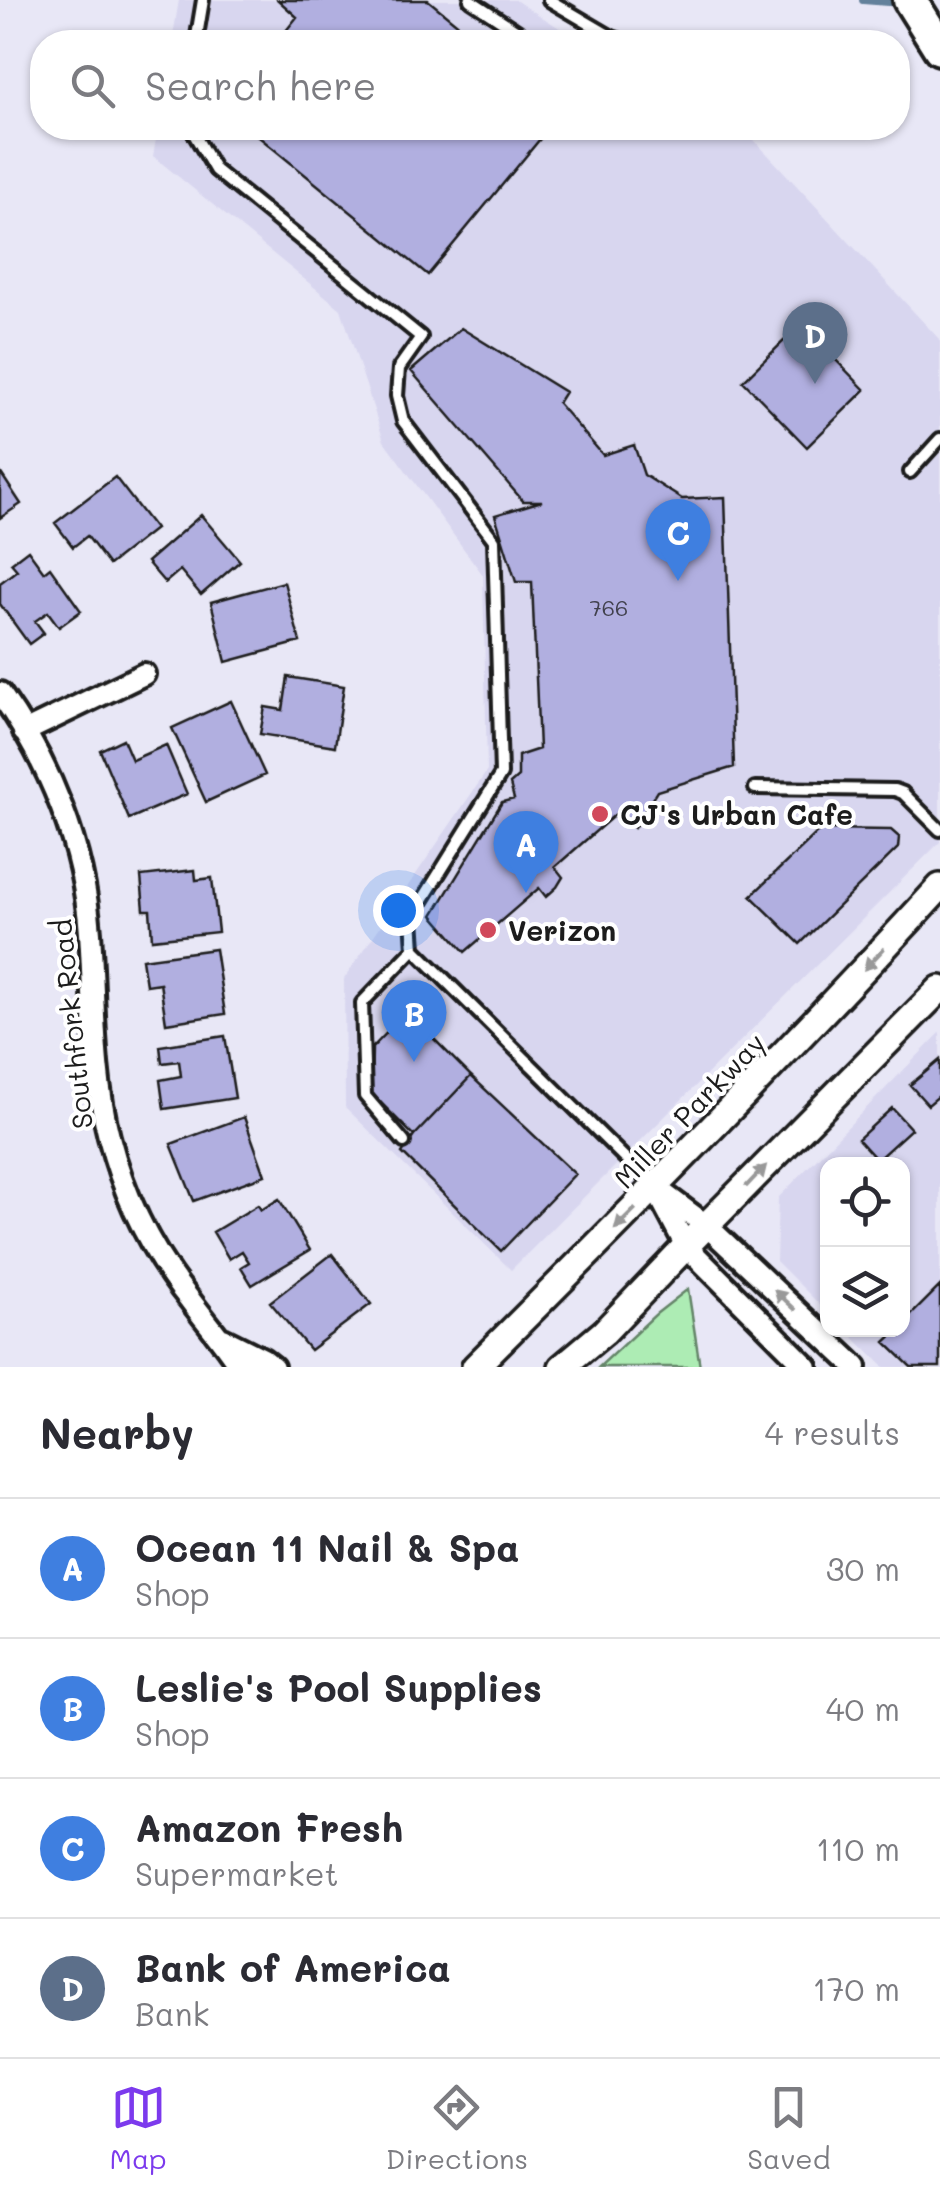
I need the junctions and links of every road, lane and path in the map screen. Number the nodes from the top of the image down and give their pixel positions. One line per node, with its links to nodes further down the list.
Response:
1 (203, 0): 5 (lane)
2 (470, 0): 6 (lane)
3 (549, 0): 7 (lane)
4 (910, 0): 8 (main road)
5 (198, 30)
6 (516, 30)
7 (599, 30)
8 (940, 48)
9 (198, 140): 18 (lane)
10 (940, 439): 11 (lane)
11 (910, 472)
12 (144, 674): 14 (street)
13 (0, 693): 14 (street, Southfork Road)
14 (24, 732): 24 (street, Southfork Road)
15 (755, 788): 16 (lane)
16 (940, 830)
17 (940, 888): 21 (street, Miller Parkway, one-way to 21)
18 (414, 949): 20 (lane); 21 (lane)
19 (940, 988): 22 (street, one-way to 19)
20 (404, 1142)
21 (656, 1188): 22 (street); 23 (street); 27 (street, Miller Parkway, one-way to 27)
22 (707, 1226): 23 (street); 30 (street, one-way to 22)
23 (686, 1246): 28 (street); 29 (street)
24 (222, 1338): 25 (street, Southfork Road); 26 (street, Southfork Road)
25 (240, 1367)
26 (273, 1367)
27 (475, 1367)
28 (562, 1367)
29 (808, 1367)
30 (856, 1367)

